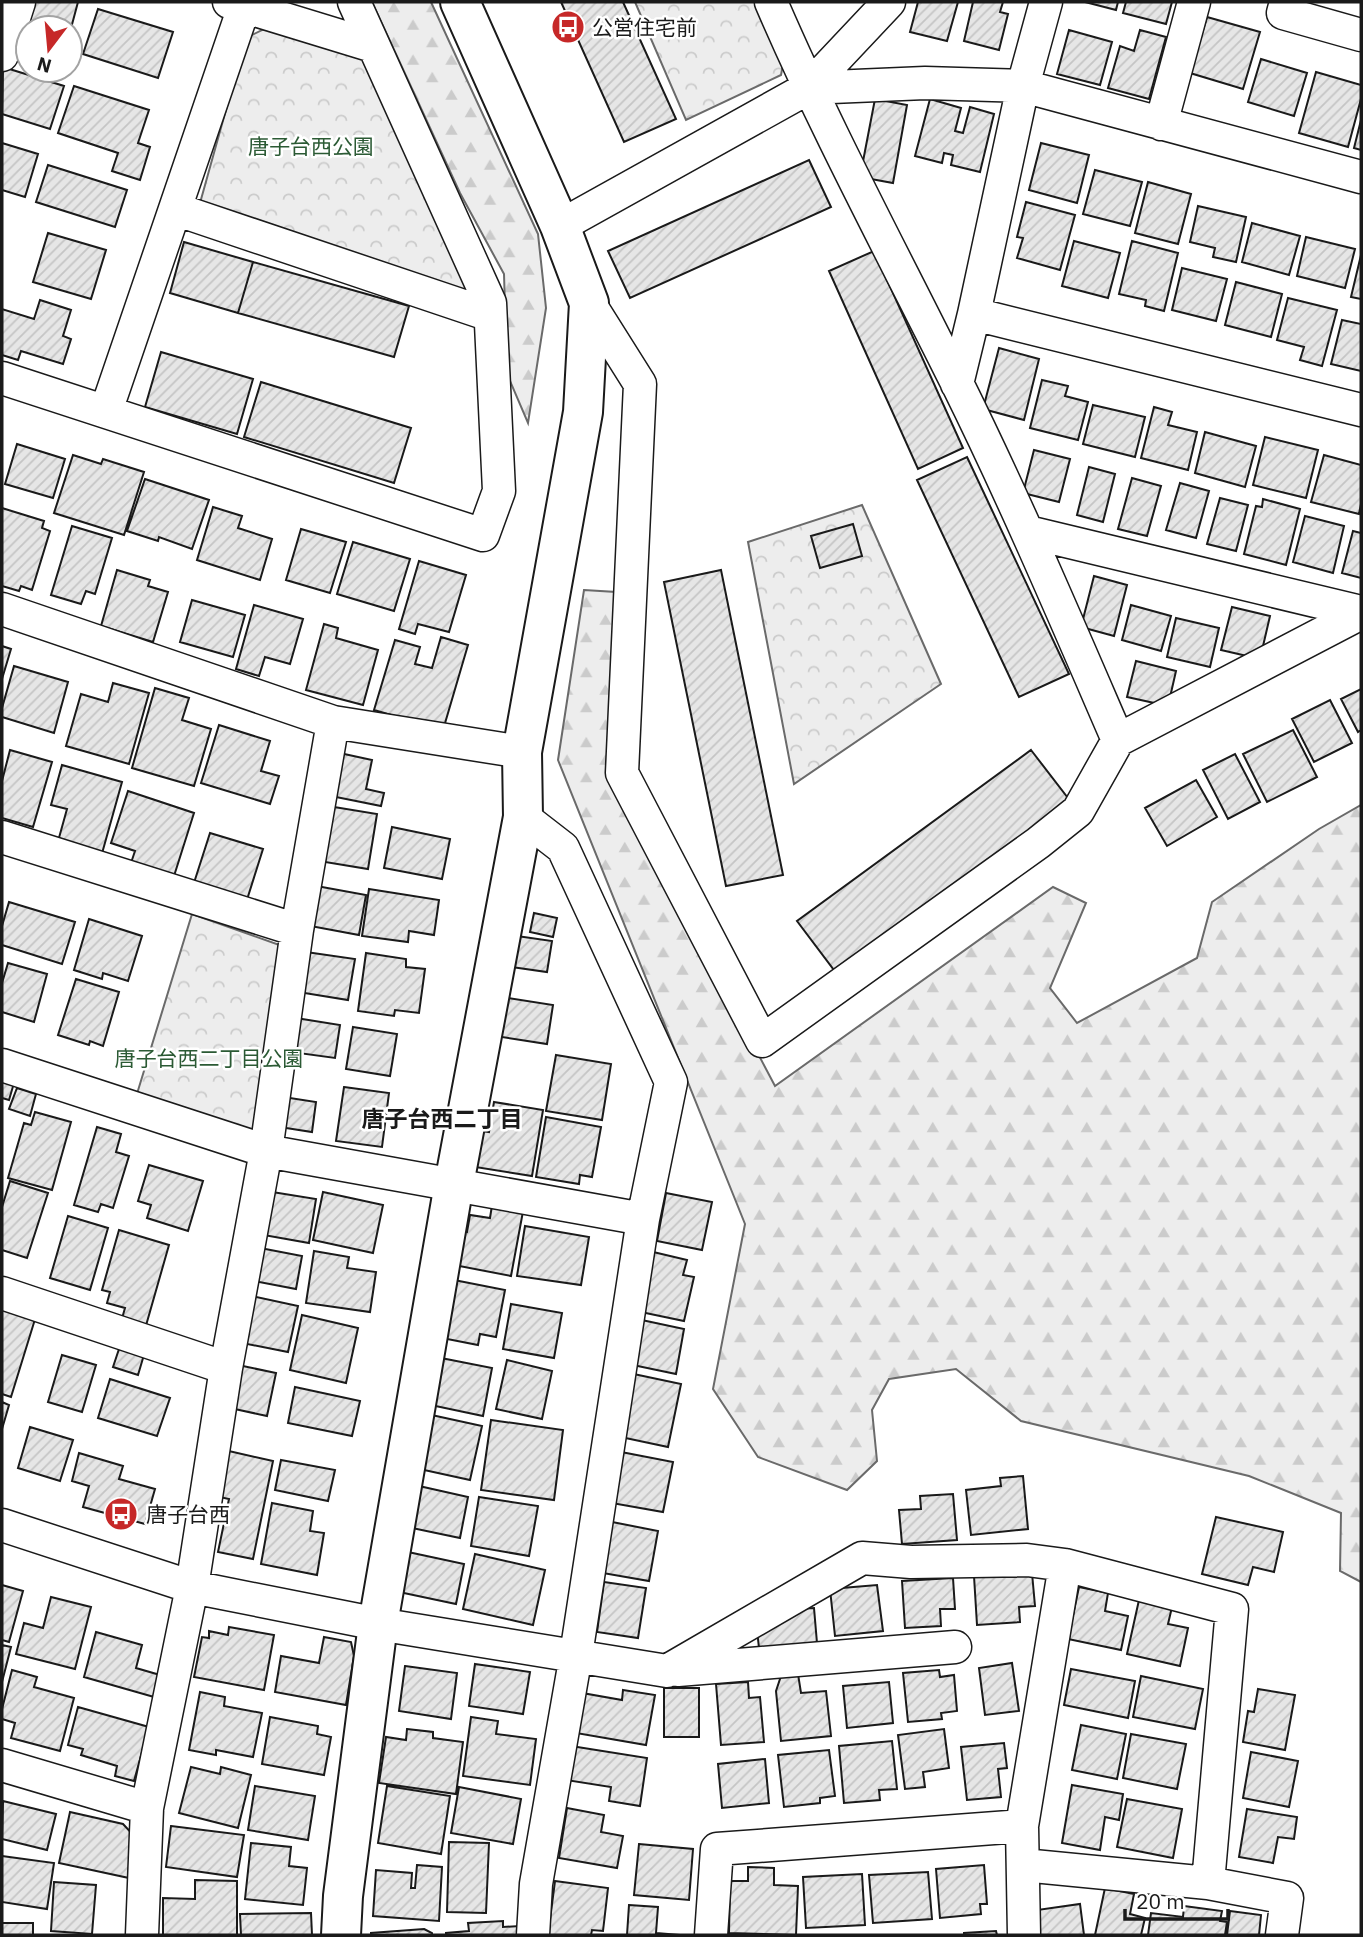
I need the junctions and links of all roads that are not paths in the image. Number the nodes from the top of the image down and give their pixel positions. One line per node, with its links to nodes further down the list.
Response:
1 (19, 2): 12 (street)
2 (354, 2): 11 (street)
3 (460, 2): 18 (street)
4 (771, 2): 14 (street)
5 (888, 2): 14 (street)
6 (1046, 2): 13 (street)
7 (1194, 2): 15 (street)
8 (1286, 2): 10 (street)
9 (236, 4): 11 (street); 17 (street)
10 (1361, 35)
11 (373, 46): 21 (street)
12 (2, 54)
13 (1023, 86): 14 (street); 15 (street); 20 (street)
14 (808, 88): 18 (street); 23 (street)
15 (1161, 124): 16 (street)
16 (1361, 177)
17 (175, 209): 21 (street); 25 (street)
18 (560, 226): 19 (street)
19 (589, 303): 30 (street); 31 (street)
20 (974, 314): 23 (street); 24 (street)
21 (490, 315): 25 (street)
22 (2, 378): 25 (street)
23 (957, 384): 26 (street)
24 (1361, 410)
25 (106, 411)
26 (1028, 532): 28 (street); 30 (street)
27 (2, 609): 29 (street)
28 (1361, 612): 30 (street)
29 (333, 722): 31 (street); 34 (street)
30 (1118, 740)
31 (522, 752): 32 (street)
32 (523, 817): 37 (street); 38 (street)
33 (2, 837): 34 (street)
34 (297, 930): 36 (street)
35 (2, 1065): 36 (street)
36 (266, 1151): 37 (street); 40 (street)
37 (454, 1184): 38 (street); 44 (street)
38 (643, 1219): 46 (street)
39 (2, 1293): 40 (street)
40 (226, 1368): 43 (street)
41 (2, 1525): 43 (street)
42 (1065, 1565): 47 (street); 50 (street); 52 (street)
43 (192, 1587): 44 (street); 49 (street)
44 (378, 1624): 46 (street); 54 (street)
45 (955, 1647): 47 (street)
46 (576, 1655): 47 (street); 55 (street)
47 (667, 1671)
48 (2, 1765): 49 (street)
49 (147, 1808): 53 (street)
50 (1022, 1826): 51 (street); 56 (street)
51 (1023, 1865): 52 (street); 57 (street)
52 (1208, 1883): 58 (street)
53 (142, 1935)
54 (341, 1935)
55 (533, 1935)
56 (711, 1935)
57 (1024, 1935)
58 (1283, 1935)

